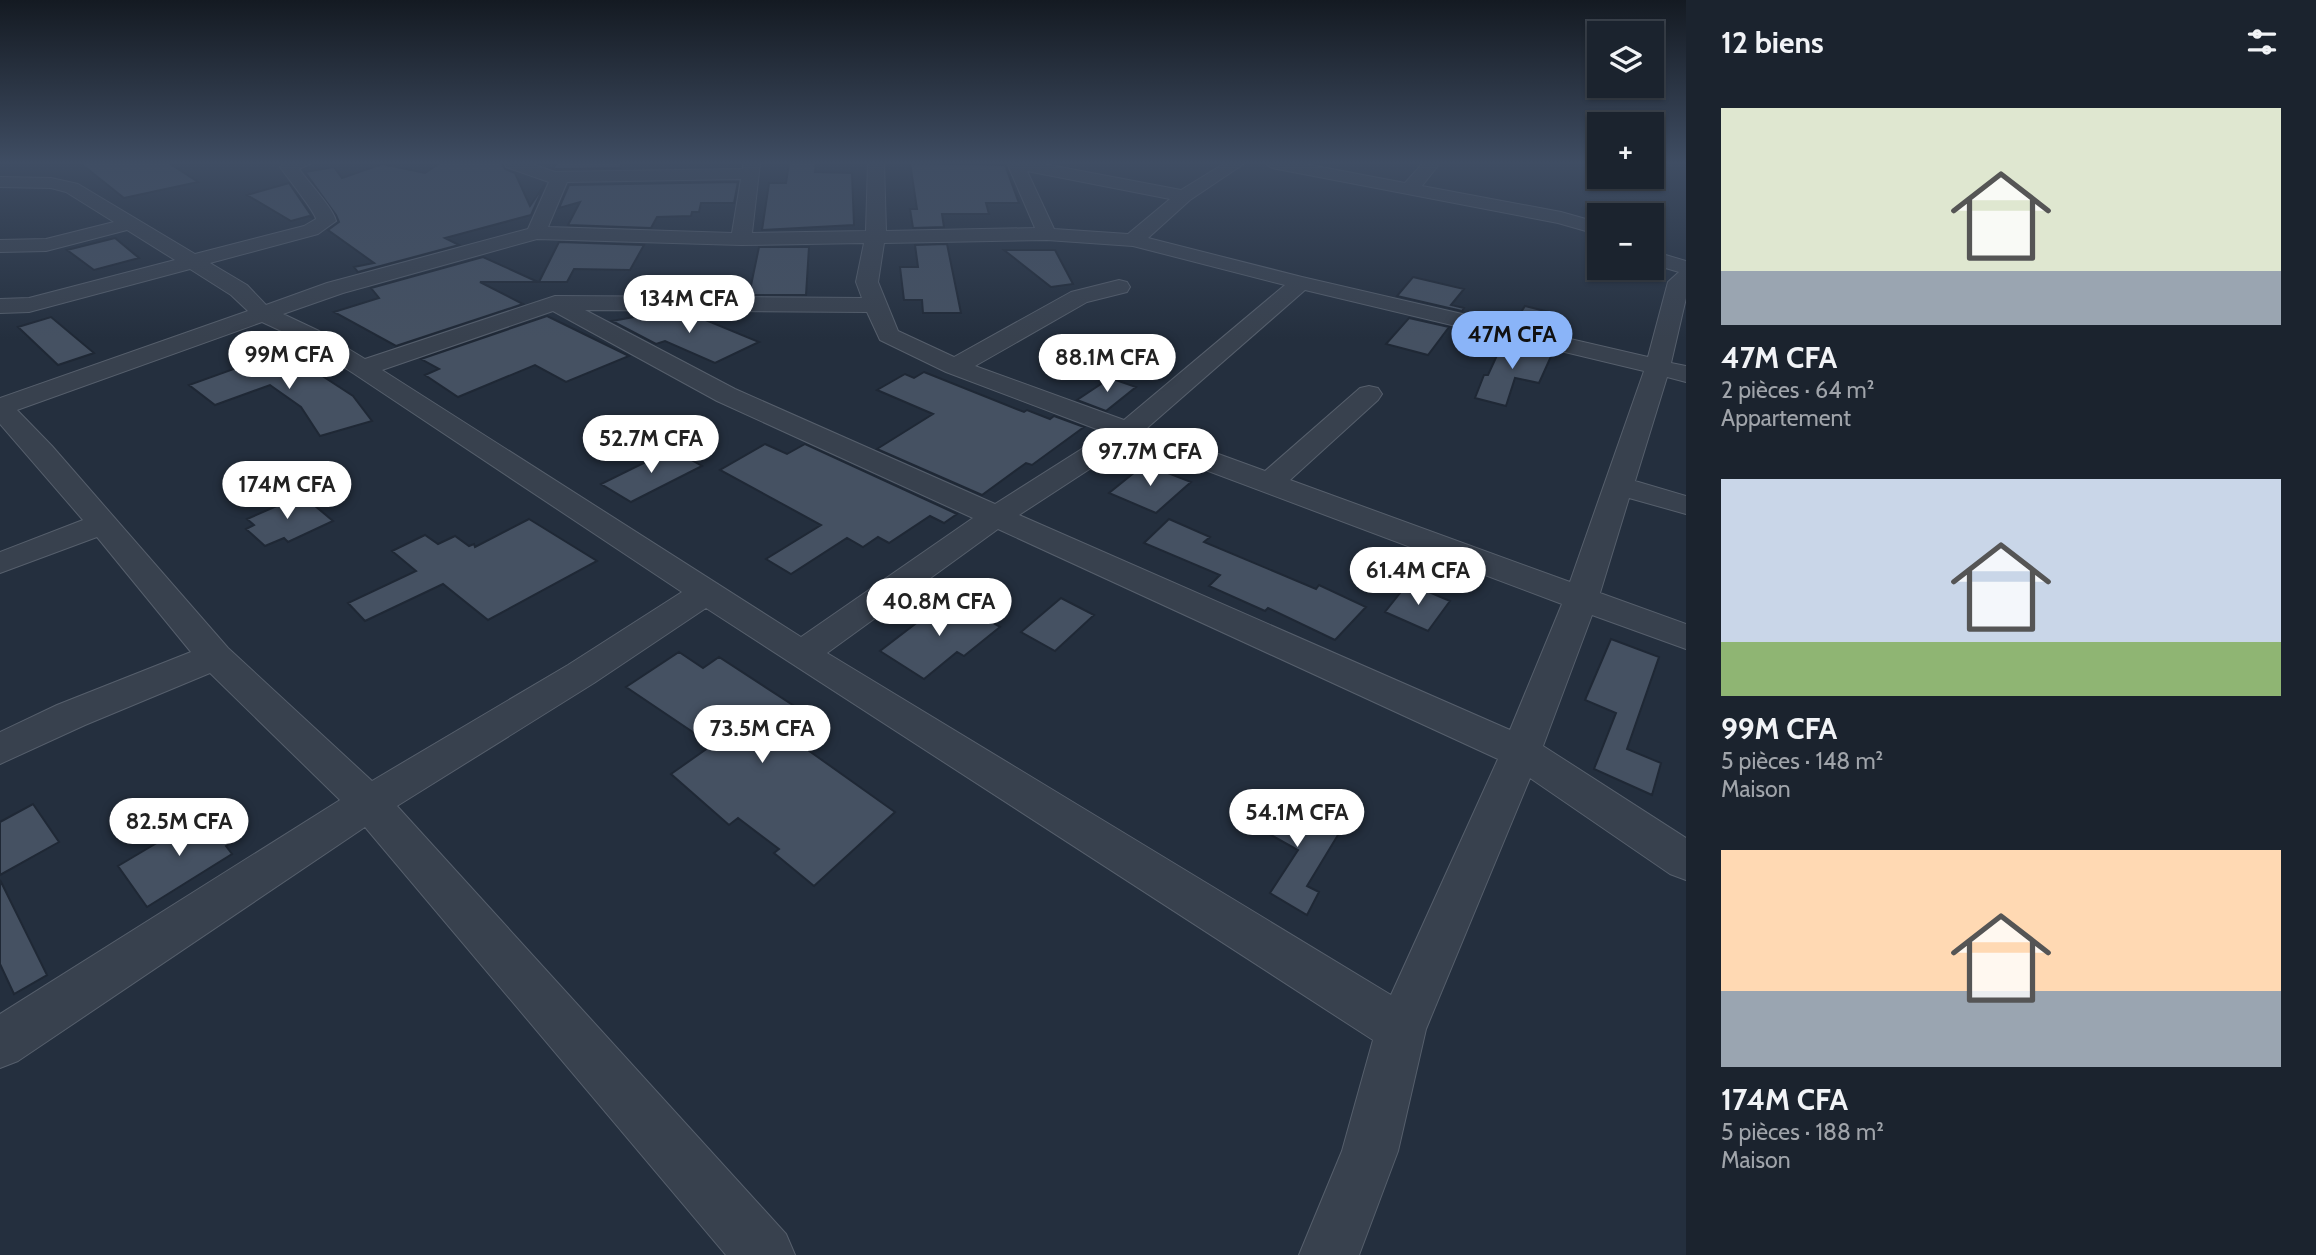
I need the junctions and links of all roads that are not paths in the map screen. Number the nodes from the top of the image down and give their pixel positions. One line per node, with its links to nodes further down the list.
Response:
1 (325, 222): 14 (street)
2 (541, 222): 8 (street)
3 (743, 222): 11 (street)
4 (876, 222): 9 (street)
5 (1041, 222): 10 (street)
6 (1154, 222): 12 (street)
7 (132, 223): 13 (street); 14 (street)
8 (536, 233): 11 (street); 23 (street)
9 (876, 234): 10 (street); 11 (street); 21 (street)
10 (1047, 234): 12 (street)
11 (741, 239)
12 (1133, 240): 18 (street)
13 (0, 246)
14 (191, 260): 22 (street); 23 (street)
15 (1664, 261): 16 (street)
16 (1686, 268)
17 (1686, 277): 26 (street)
18 (1301, 283): 26 (street); 30 (street)
19 (1119, 287): 24 (street)
20 (555, 303): 21 (street); 25 (street); 34 (street)
21 (876, 305): 24 (street)
22 (0, 306)
23 (262, 313): 25 (street); 29 (street)
24 (955, 367): 30 (street)
25 (362, 368): 37 (street)
26 (1657, 368): 27 (street); 32 (street)
27 (1686, 374)
28 (1369, 394): 31 (street)
29 (0, 408): 35 (street)
30 (1128, 431): 31 (street); 34 (street)
31 (1269, 483): 38 (street)
32 (1617, 485): 33 (street); 38 (street)
33 (1686, 505)
34 (998, 515): 40 (street); 43 (street)
35 (102, 524): 36 (street); 41 (street)
36 (0, 563)
37 (708, 591): 40 (street); 44 (street)
38 (1581, 600): 39 (street); 43 (street)
39 (1686, 636)
40 (801, 654): 46 (street)
41 (215, 657): 42 (street); 44 (street)
42 (0, 749)
43 (1521, 752): 45 (street); 46 (street)
44 (369, 803): 47 (street); 48 (street)
45 (1686, 861)
46 (1401, 1029): 49 (street)
47 (0, 1043)
48 (765, 1255)
49 (1329, 1255)

